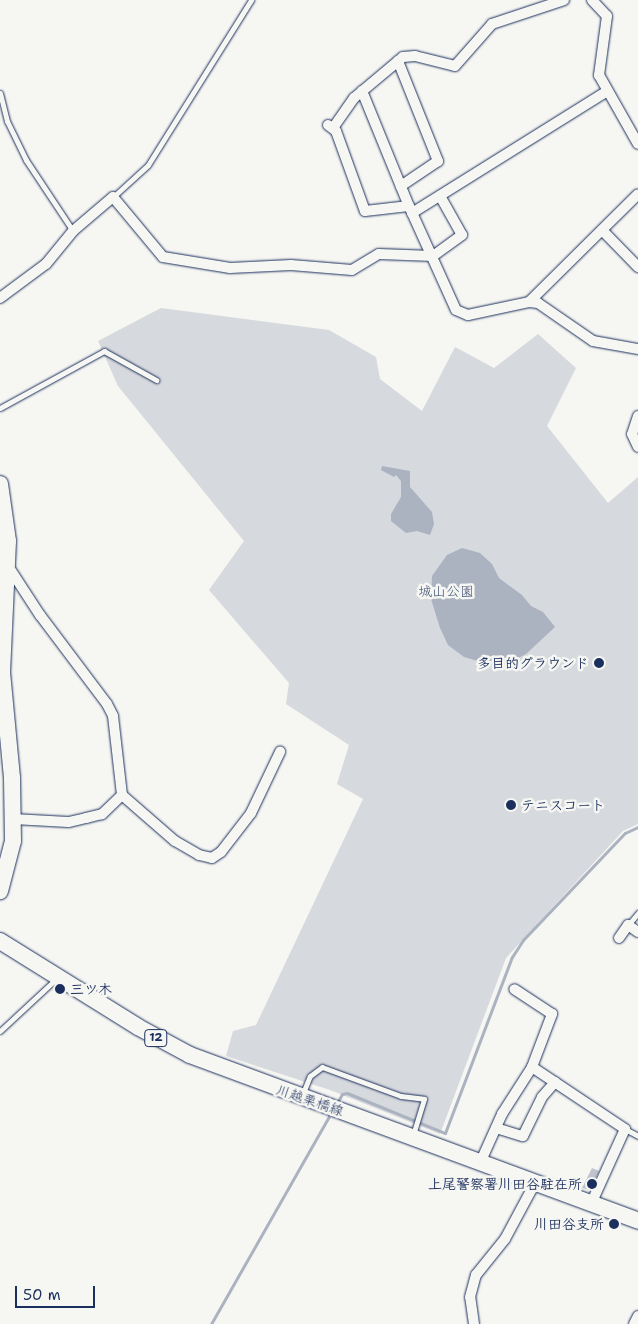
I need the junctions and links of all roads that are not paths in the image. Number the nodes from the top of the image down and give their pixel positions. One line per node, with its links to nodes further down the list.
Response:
1 (251, 0): 12 (lane)
2 (564, 0): 4 (street)
3 (592, 0): 6 (street)
4 (398, 61): 5 (street); 9 (street)
5 (362, 91): 9 (street); 13 (street)
6 (606, 92): 8 (street); 11 (street)
7 (0, 93): 15 (lane)
8 (638, 144)
9 (401, 186): 13 (street)
10 (638, 194): 14 (street)
11 (440, 196): 13 (street); 16 (street)
12 (113, 197): 15 (street); 16 (street)
13 (410, 210): 16 (street)
14 (602, 230): 17 (street); 19 (street)
15 (73, 231): 18 (street)
16 (433, 256): 19 (street)
17 (638, 267)
18 (0, 298)
19 (529, 302): 20 (street)
20 (638, 348)
21 (156, 380): 22 (lane)
22 (0, 408)
23 (638, 416): 24 (street)
24 (638, 447)
25 (0, 484): 26 (main road)
26 (2, 514): 27 (main road)
27 (8, 566): 29 (street); 30 (main road)
28 (280, 752): 29 (street)
29 (122, 795): 30 (street)
30 (13, 818): 31 (main road)
31 (0, 891)
32 (638, 913): 33 (lane)
33 (628, 925): 34 (street); 35 (street)
34 (638, 932)
35 (619, 938)
36 (0, 941): 37 (main road, 川越栗橋線 / 12)
37 (58, 977): 39 (lane); 42 (main road, 川越栗橋線 / 12)
38 (514, 989): 40 (street)
39 (0, 1031)
40 (532, 1067): 41 (street); 43 (street)
41 (556, 1082): 43 (street); 44 (street)
42 (302, 1097): 46 (main road, 川越栗橋線 / 12); 46 (lane)
43 (496, 1128): 47 (street)
44 (625, 1129): 45 (lane); 49 (street)
45 (638, 1136)
46 (412, 1137): 47 (main road, 川越栗橋線 / 12)
47 (480, 1163): 48 (main road, 川越栗橋線 / 12)
48 (535, 1183): 49 (main road, 川越栗橋線 / 12); 52 (street)
49 (591, 1204): 50 (main road, 川越栗橋線 / 12)
50 (638, 1221)
51 (638, 1316): 53 (street)
52 (474, 1324)
53 (634, 1324)

